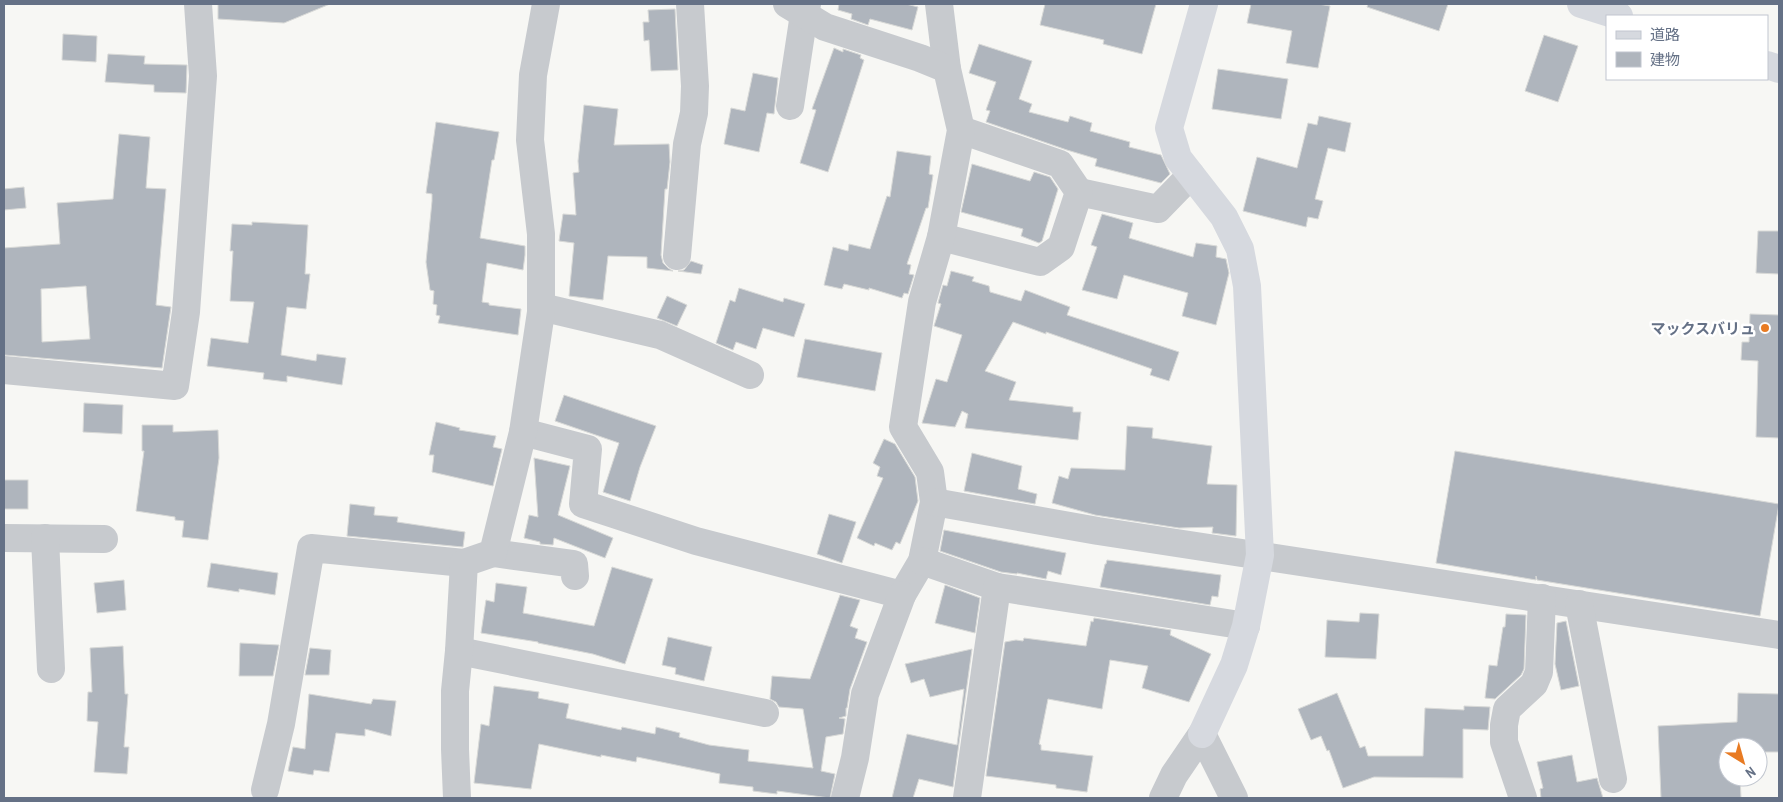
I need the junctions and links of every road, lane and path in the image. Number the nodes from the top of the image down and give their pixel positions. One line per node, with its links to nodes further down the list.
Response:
1 (198, 4): 17 (street)
2 (546, 4): 16 (street)
3 (690, 4): 15 (street)
4 (939, 4): 9 (street)
5 (1204, 4): 12 (street)
6 (1580, 4): 8 (street)
7 (799, 7): 9 (street); 10 (street)
8 (1616, 15)
9 (948, 69): 11 (street)
10 (790, 106)
11 (961, 130): 13 (street); 14 (street)
12 (1191, 175): 13 (street); 25 (street)
13 (1079, 192): 14 (street)
14 (941, 237): 20 (street)
15 (677, 256)
16 (541, 307): 18 (street); 19 (street)
17 (4, 370)
18 (750, 375)
19 (522, 432): 24 (street); 30 (street)
20 (934, 502): 25 (street); 26 (street)
21 (4, 538): 22 (street)
22 (45, 538): 23 (street); 36 (street)
23 (104, 539)
24 (492, 553): 27 (street); 28 (street)
25 (1260, 555): 31 (street); 33 (street)
26 (922, 561): 29 (street); 30 (street)
27 (464, 563): 35 (street); 40 (street)
28 (575, 576)
29 (997, 587): 33 (street); 43 (street)
30 (902, 595): 42 (street)
31 (1542, 598): 32 (street); 46 (street)
32 (1579, 604): 34 (street); 39 (street)
33 (1246, 626): 38 (street)
34 (1779, 635)
35 (459, 650): 37 (street); 41 (street)
36 (51, 669)
37 (765, 713)
38 (1202, 734): 44 (street); 45 (street)
39 (1613, 779)
40 (265, 790)
41 (457, 798)
42 (845, 798)
43 (967, 798)
44 (1163, 798)
45 (1234, 798)
46 (1523, 798)

